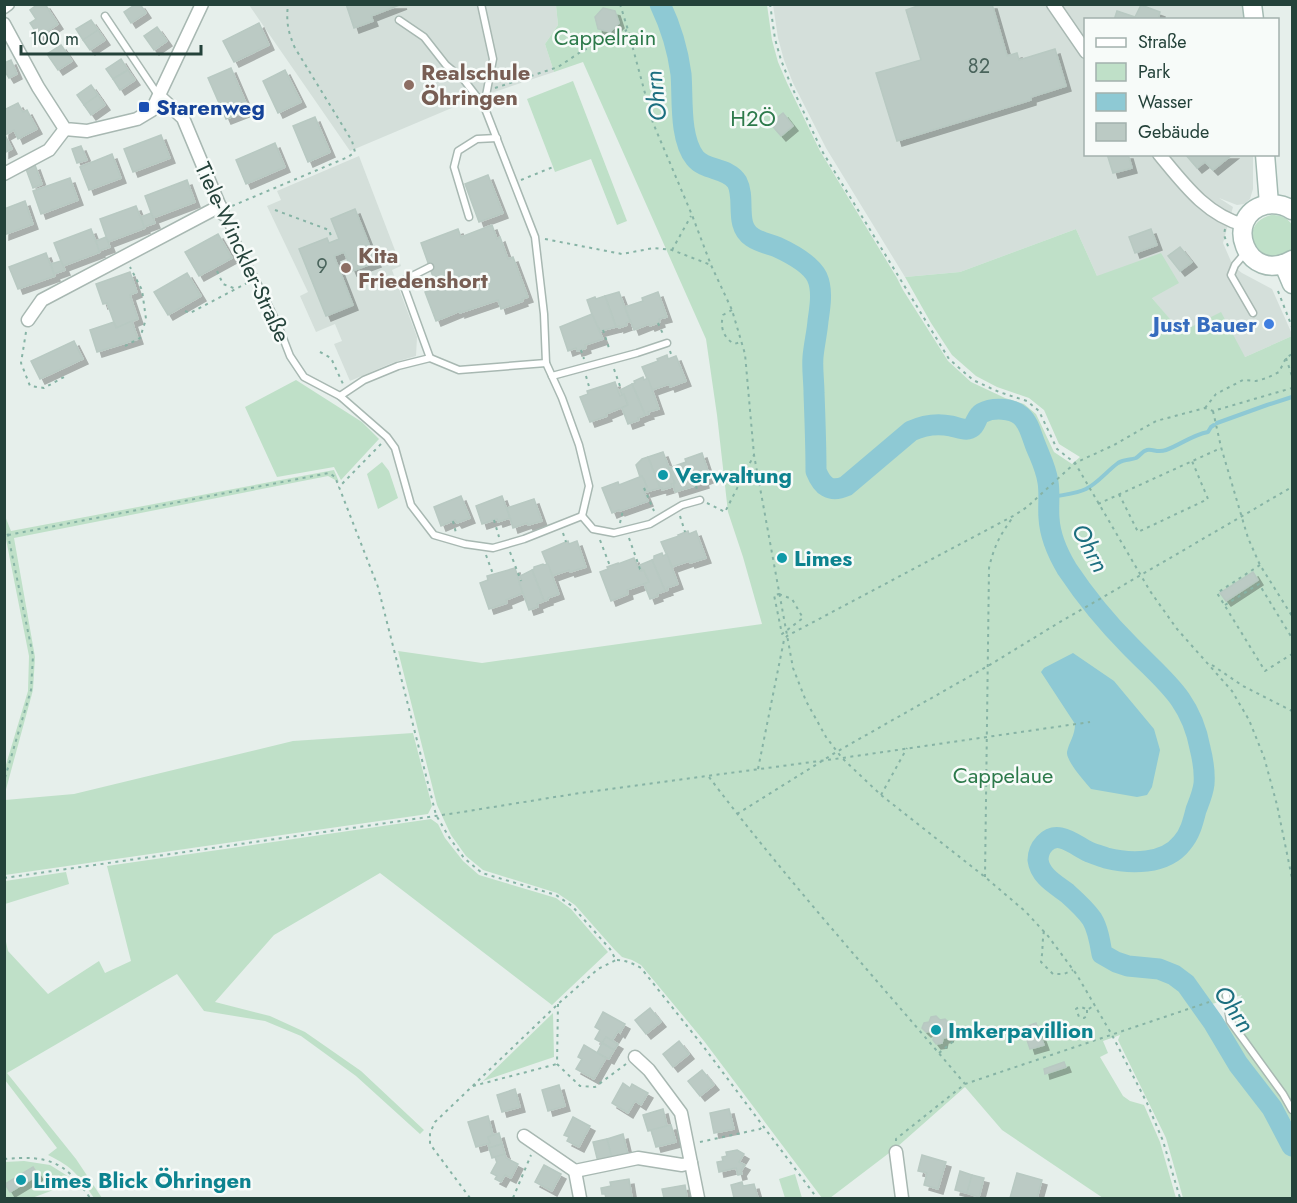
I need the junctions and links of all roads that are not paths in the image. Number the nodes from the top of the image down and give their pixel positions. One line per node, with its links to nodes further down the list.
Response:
1 (202, 4): 8 (street)
2 (481, 4): 9 (lane)
3 (1053, 4): 7 (street)
4 (105, 16): 8 (lane)
5 (399, 20): 9 (lane)
6 (4, 24): 10 (street)
7 (1084, 49)
8 (159, 96): 10 (street); 16 (street, Tiele-Winckler-Straße)
9 (484, 106): 11 (lane)
10 (65, 129): 14 (street)
11 (497, 138): 18 (lane); 28 (lane)
12 (1161, 156): 19 (street)
13 (1265, 156): 15 (main road)
14 (4, 174)
15 (1269, 204): 17 (main road); 19 (main road)
16 (221, 210): 25 (street); 30 (lane, Tiele-Winckler-Straße)
17 (1293, 210)
18 (469, 217)
19 (1244, 225): 20 (main road)
20 (1247, 252): 21 (main road); 24 (lane)
21 (1288, 263): 23 (main road)
22 (430, 267): 27 (lane)
23 (1293, 284)
24 (1253, 314)
25 (28, 320)
26 (667, 343): 29 (lane)
27 (430, 358): 28 (lane); 30 (lane)
28 (546, 363): 29 (lane)
29 (552, 376): 32 (lane)
30 (344, 394): 32 (lane, Tiele-Winckler-Straße)
31 (700, 500): 32 (lane)
32 (582, 516)
33 (1226, 995): 35 (lane)
34 (635, 1057): 38 (street)
35 (1293, 1110)
36 (524, 1136): 39 (street)
37 (896, 1152): 42 (street)
38 (691, 1164): 39 (street); 41 (street)
39 (575, 1171): 40 (street)
40 (580, 1198)
41 (698, 1198)
42 (902, 1198)

